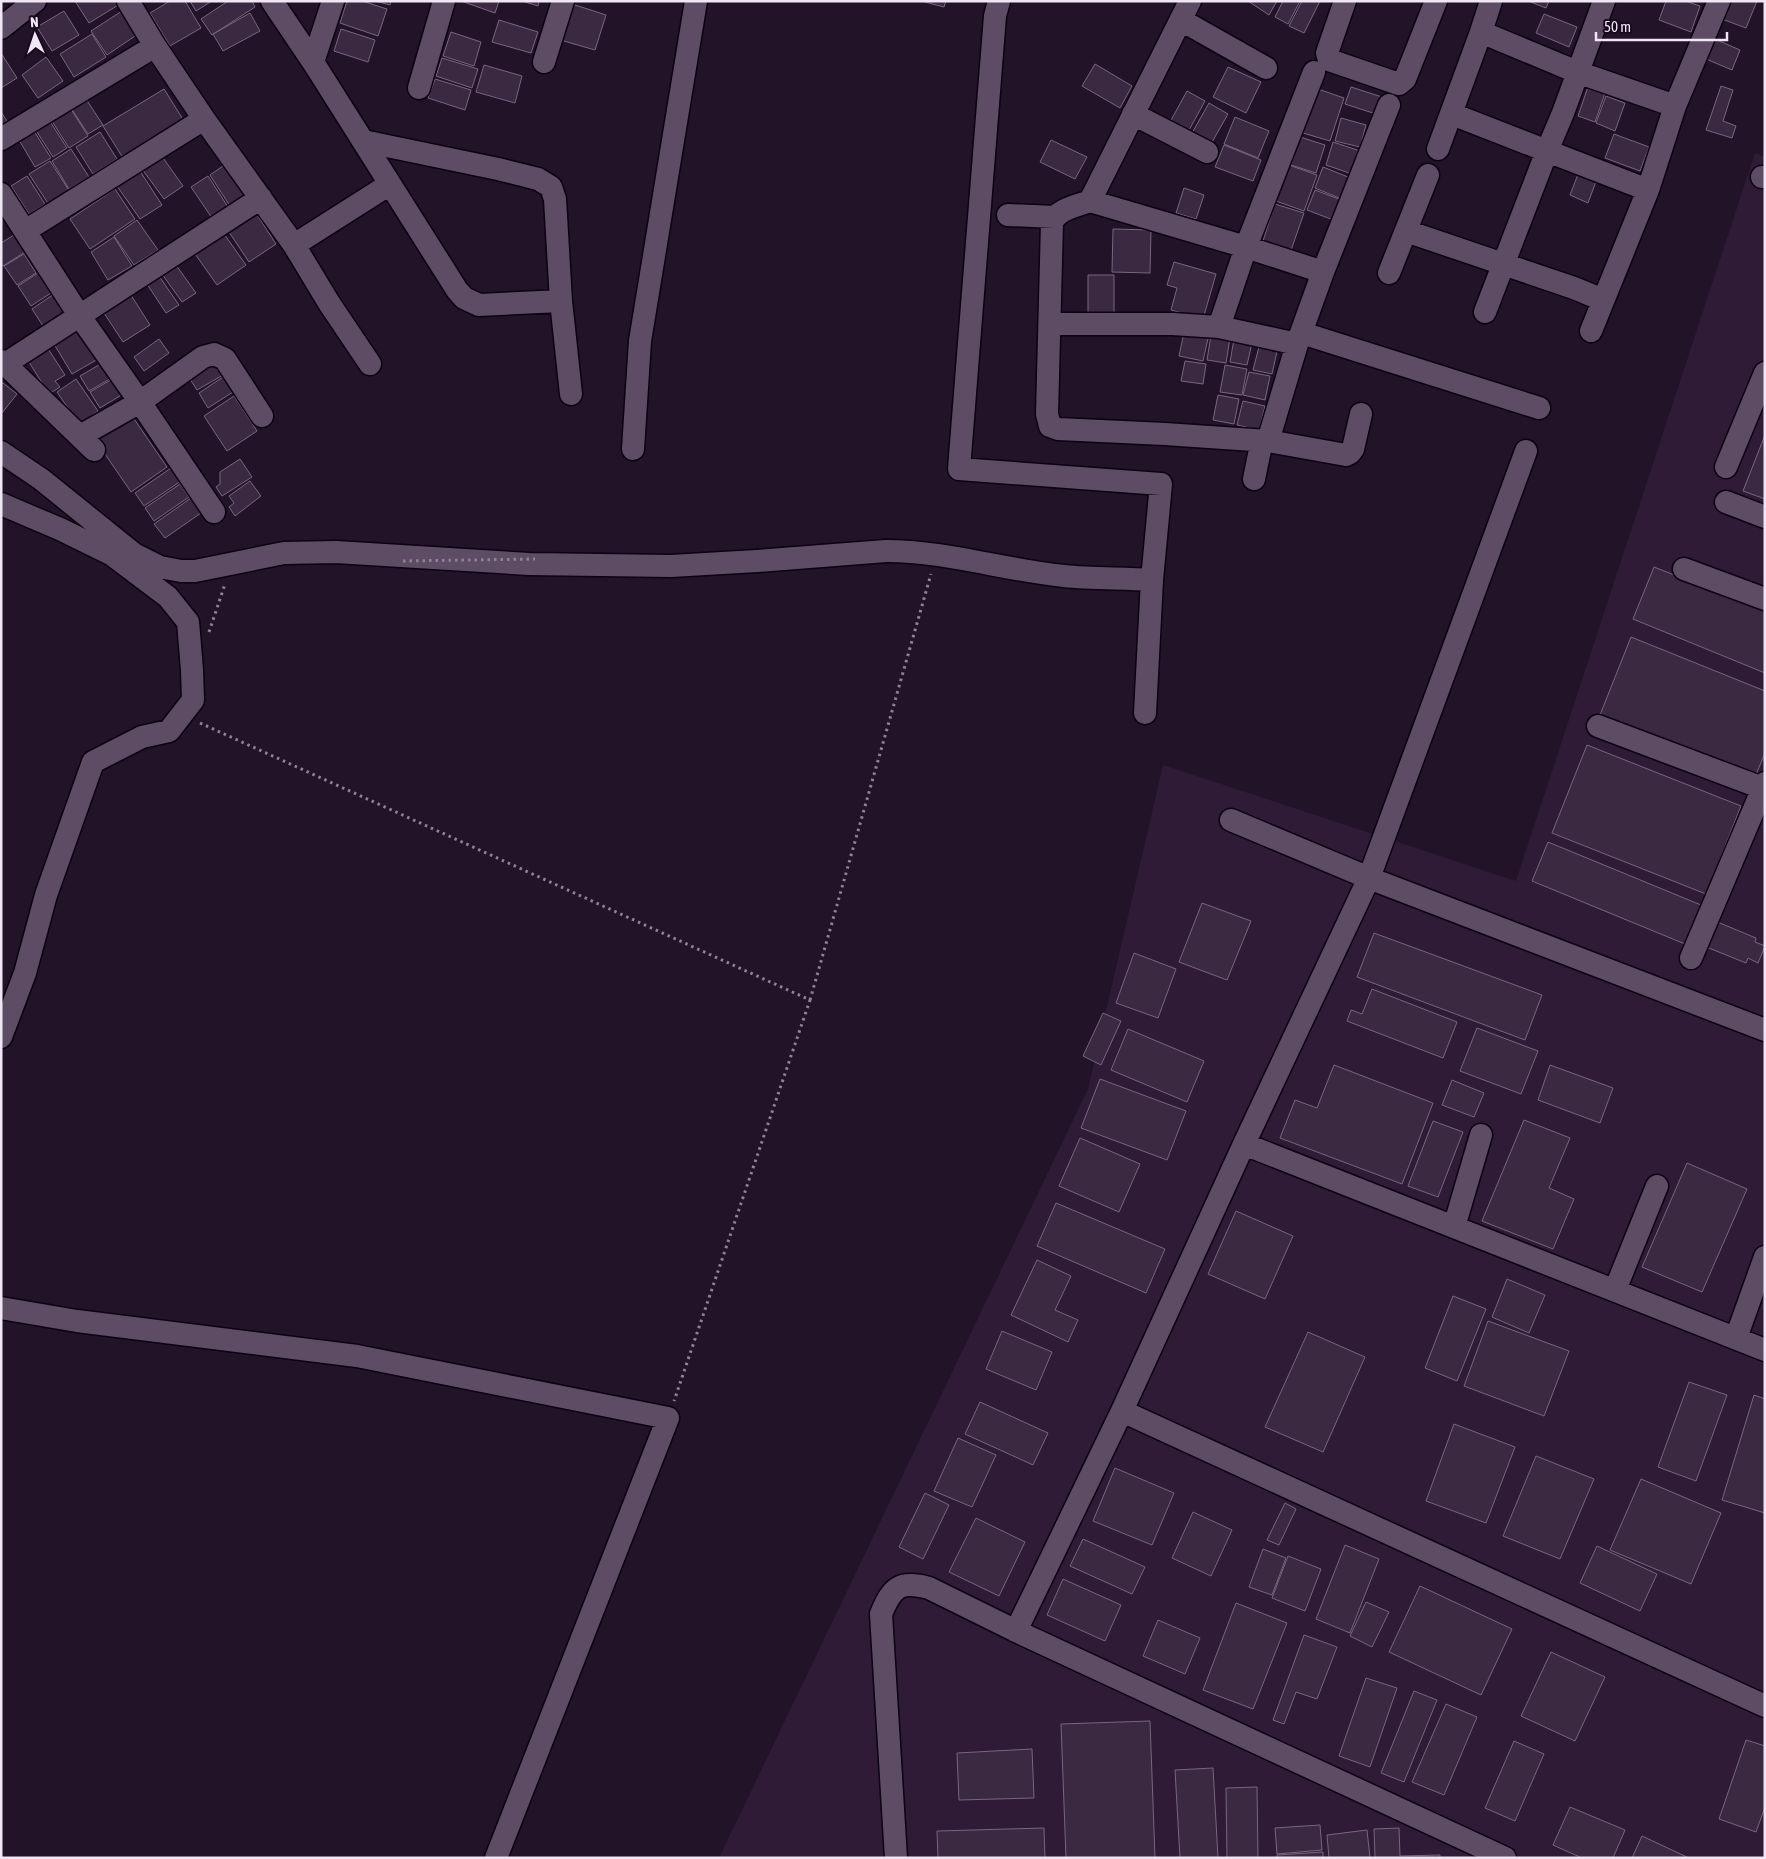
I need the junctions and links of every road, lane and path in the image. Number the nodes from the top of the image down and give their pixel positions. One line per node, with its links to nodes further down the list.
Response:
1 (35, 1): 15 (street)
2 (128, 1): 17 (street)
3 (272, 1): 18 (street)
4 (333, 1): 18 (street)
5 (444, 1): 23 (street)
6 (563, 1): 19 (street)
7 (696, 1): 66 (street)
8 (999, 1): 80 (street)
9 (1345, 1): 10 (street)
10 (1436, 1)
11 (1492, 1): 16 (street)
12 (1604, 1): 22 (street)
13 (1719, 1): 25 (street)
14 (1185, 11): 20 (street); 26 (street)
15 (1, 28)
16 (1481, 32): 22 (street); 27 (street)
17 (155, 46): 28 (street); 29 (street)
18 (313, 62): 30 (street)
19 (544, 62)
20 (1266, 68)
21 (1314, 72): 45 (street)
22 (1577, 72): 25 (street); 32 (street)
23 (419, 88)
24 (1389, 105): 47 (street)
25 (1676, 106): 36 (street)
26 (1133, 114): 33 (street); 39 (street)
27 (1452, 114): 31 (street); 32 (street)
28 (204, 118): 38 (street); 42 (street)
29 (1, 138)
30 (362, 141): 35 (street); 50 (street)
31 (1438, 148)
32 (1547, 151): 36 (street); 46 (street)
33 (1207, 152)
34 (1428, 175): 43 (street)
35 (390, 184): 44 (street); 50 (street)
36 (1648, 190): 49 (street)
37 (1, 194): 42 (street)
38 (261, 198): 44 (street); 52 (street)
39 (1090, 201): 41 (street); 45 (street)
40 (1008, 215): 41 (street)
41 (1054, 216): 53 (street)
42 (25, 231): 52 (street)
43 (1406, 231): 46 (street); 48 (street)
44 (294, 245): 58 (street)
45 (1246, 247): 47 (street); 54 (street)
46 (1504, 265): 49 (street); 51 (street)
47 (1323, 272): 56 (street)
48 (1389, 273)
49 (1603, 300): 55 (street)
50 (561, 301): 60 (street)
51 (1485, 312)
52 (79, 315): 57 (street); 61 (street)
53 (1050, 324): 54 (street); 65 (street)
54 (1220, 327): 56 (street)
55 (1591, 331)
56 (1299, 339): 62 (street); 65 (street)
57 (3, 362): 61 (street)
58 (370, 364)
59 (1765, 372): 69 (street)
60 (571, 394)
61 (140, 402): 64 (street); 73 (street)
62 (1539, 408)
63 (1361, 414): 65 (street)
64 (262, 416)
65 (1265, 441): 70 (street)
66 (632, 449)
67 (1526, 451): 88 (street)
68 (1, 452): 78 (street)
69 (1726, 467)
70 (1254, 479)
71 (1726, 502): 74 (street)
72 (1, 504): 84 (street)
73 (214, 512)
74 (1765, 517)
75 (937, 554): 78 (street, bridge); 80 (street); 90 (path)
76 (544, 559): 77 (path, bridge)
77 (394, 561)
78 (232, 563): 82 (path)
79 (1684, 570): 81 (street)
80 (1152, 580): 83 (street)
81 (1765, 599)
82 (208, 636)
83 (1146, 713)
84 (182, 714): 90 (path); 92 (street)
85 (1598, 726): 86 (street)
86 (1764, 787): 89 (street)
87 (1230, 820): 88 (street)
88 (1369, 878): 91 (street); 94 (street)
89 (1691, 958)
90 (810, 1000): 103 (path)
91 (1765, 1030)
92 (1, 1037)
93 (1481, 1135): 96 (street)
94 (1244, 1144): 96 (street); 102 (street)
95 (1657, 1186): 98 (street)
96 (1454, 1227): 98 (street)
97 (1765, 1257): 100 (street)
98 (1615, 1290): 100 (street)
99 (1, 1308): 103 (street)
100 (1736, 1338): 101 (street)
101 (1765, 1350)
102 (1122, 1411): 104 (street); 105 (street)
103 (668, 1418): 106 (street)
104 (1016, 1631): 107 (street); 108 (street)
105 (1765, 1706)
106 (496, 1858)
107 (896, 1858)
108 (1505, 1858)

